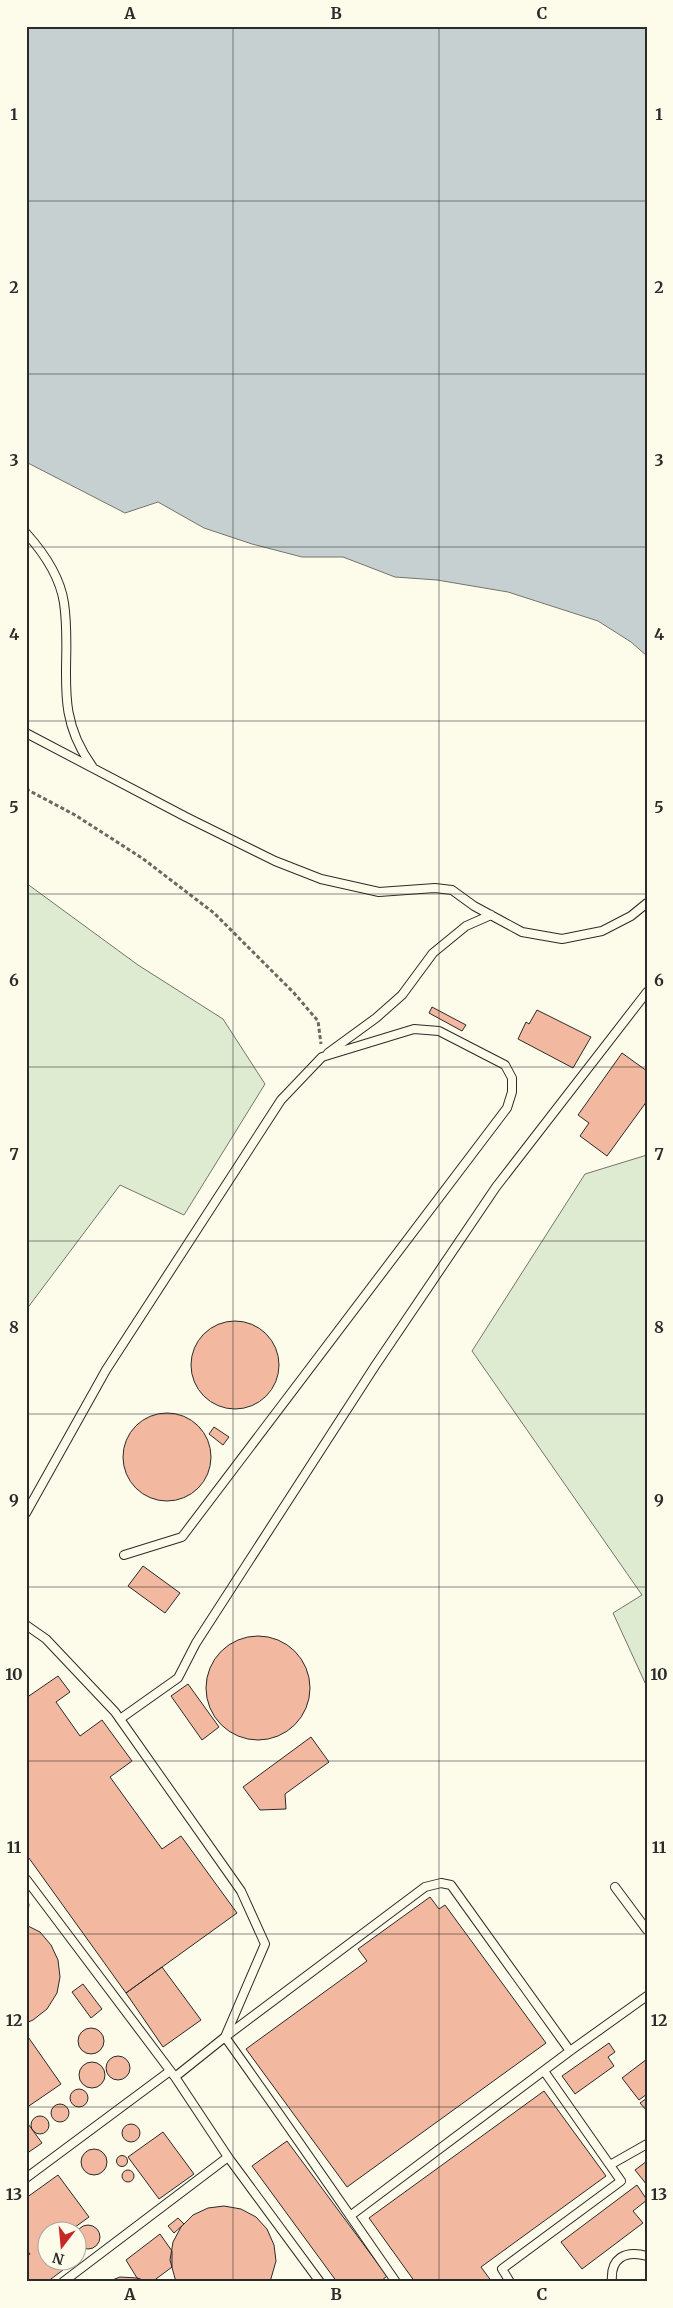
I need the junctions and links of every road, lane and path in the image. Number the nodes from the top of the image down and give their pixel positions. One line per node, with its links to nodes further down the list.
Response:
1 (26, 533): 3 (lane)
2 (26, 733): 3 (lane)
3 (94, 767): 6 (lane)
4 (26, 789): 8 (path)
5 (647, 903): 6 (lane)
6 (491, 916): 8 (lane)
7 (647, 992): 12 (lane)
8 (322, 1057): 9 (lane); 10 (lane)
9 (26, 1513)
10 (124, 1555)
11 (26, 1625): 12 (lane)
12 (120, 1719): 17 (lane)
13 (26, 1879): 20 (lane)
14 (615, 1887): 15 (lane)
15 (647, 1930)
16 (647, 1996): 18 (lane)
17 (225, 2037): 18 (lane); 20 (lane); 25 (lane)
18 (570, 2051): 19 (lane)
19 (544, 2071): 23 (lane); 25 (lane)
20 (173, 2074): 22 (lane); 24 (lane)
21 (647, 2144): 23 (lane)
22 (228, 2157): 27 (lane); 28 (lane)
23 (610, 2165): 30 (lane)
24 (26, 2178)
25 (350, 2216): 29 (lane)
26 (647, 2256): 31 (lane)
27 (63, 2282)
28 (320, 2282)
29 (396, 2282)
30 (510, 2282)
31 (612, 2282)

